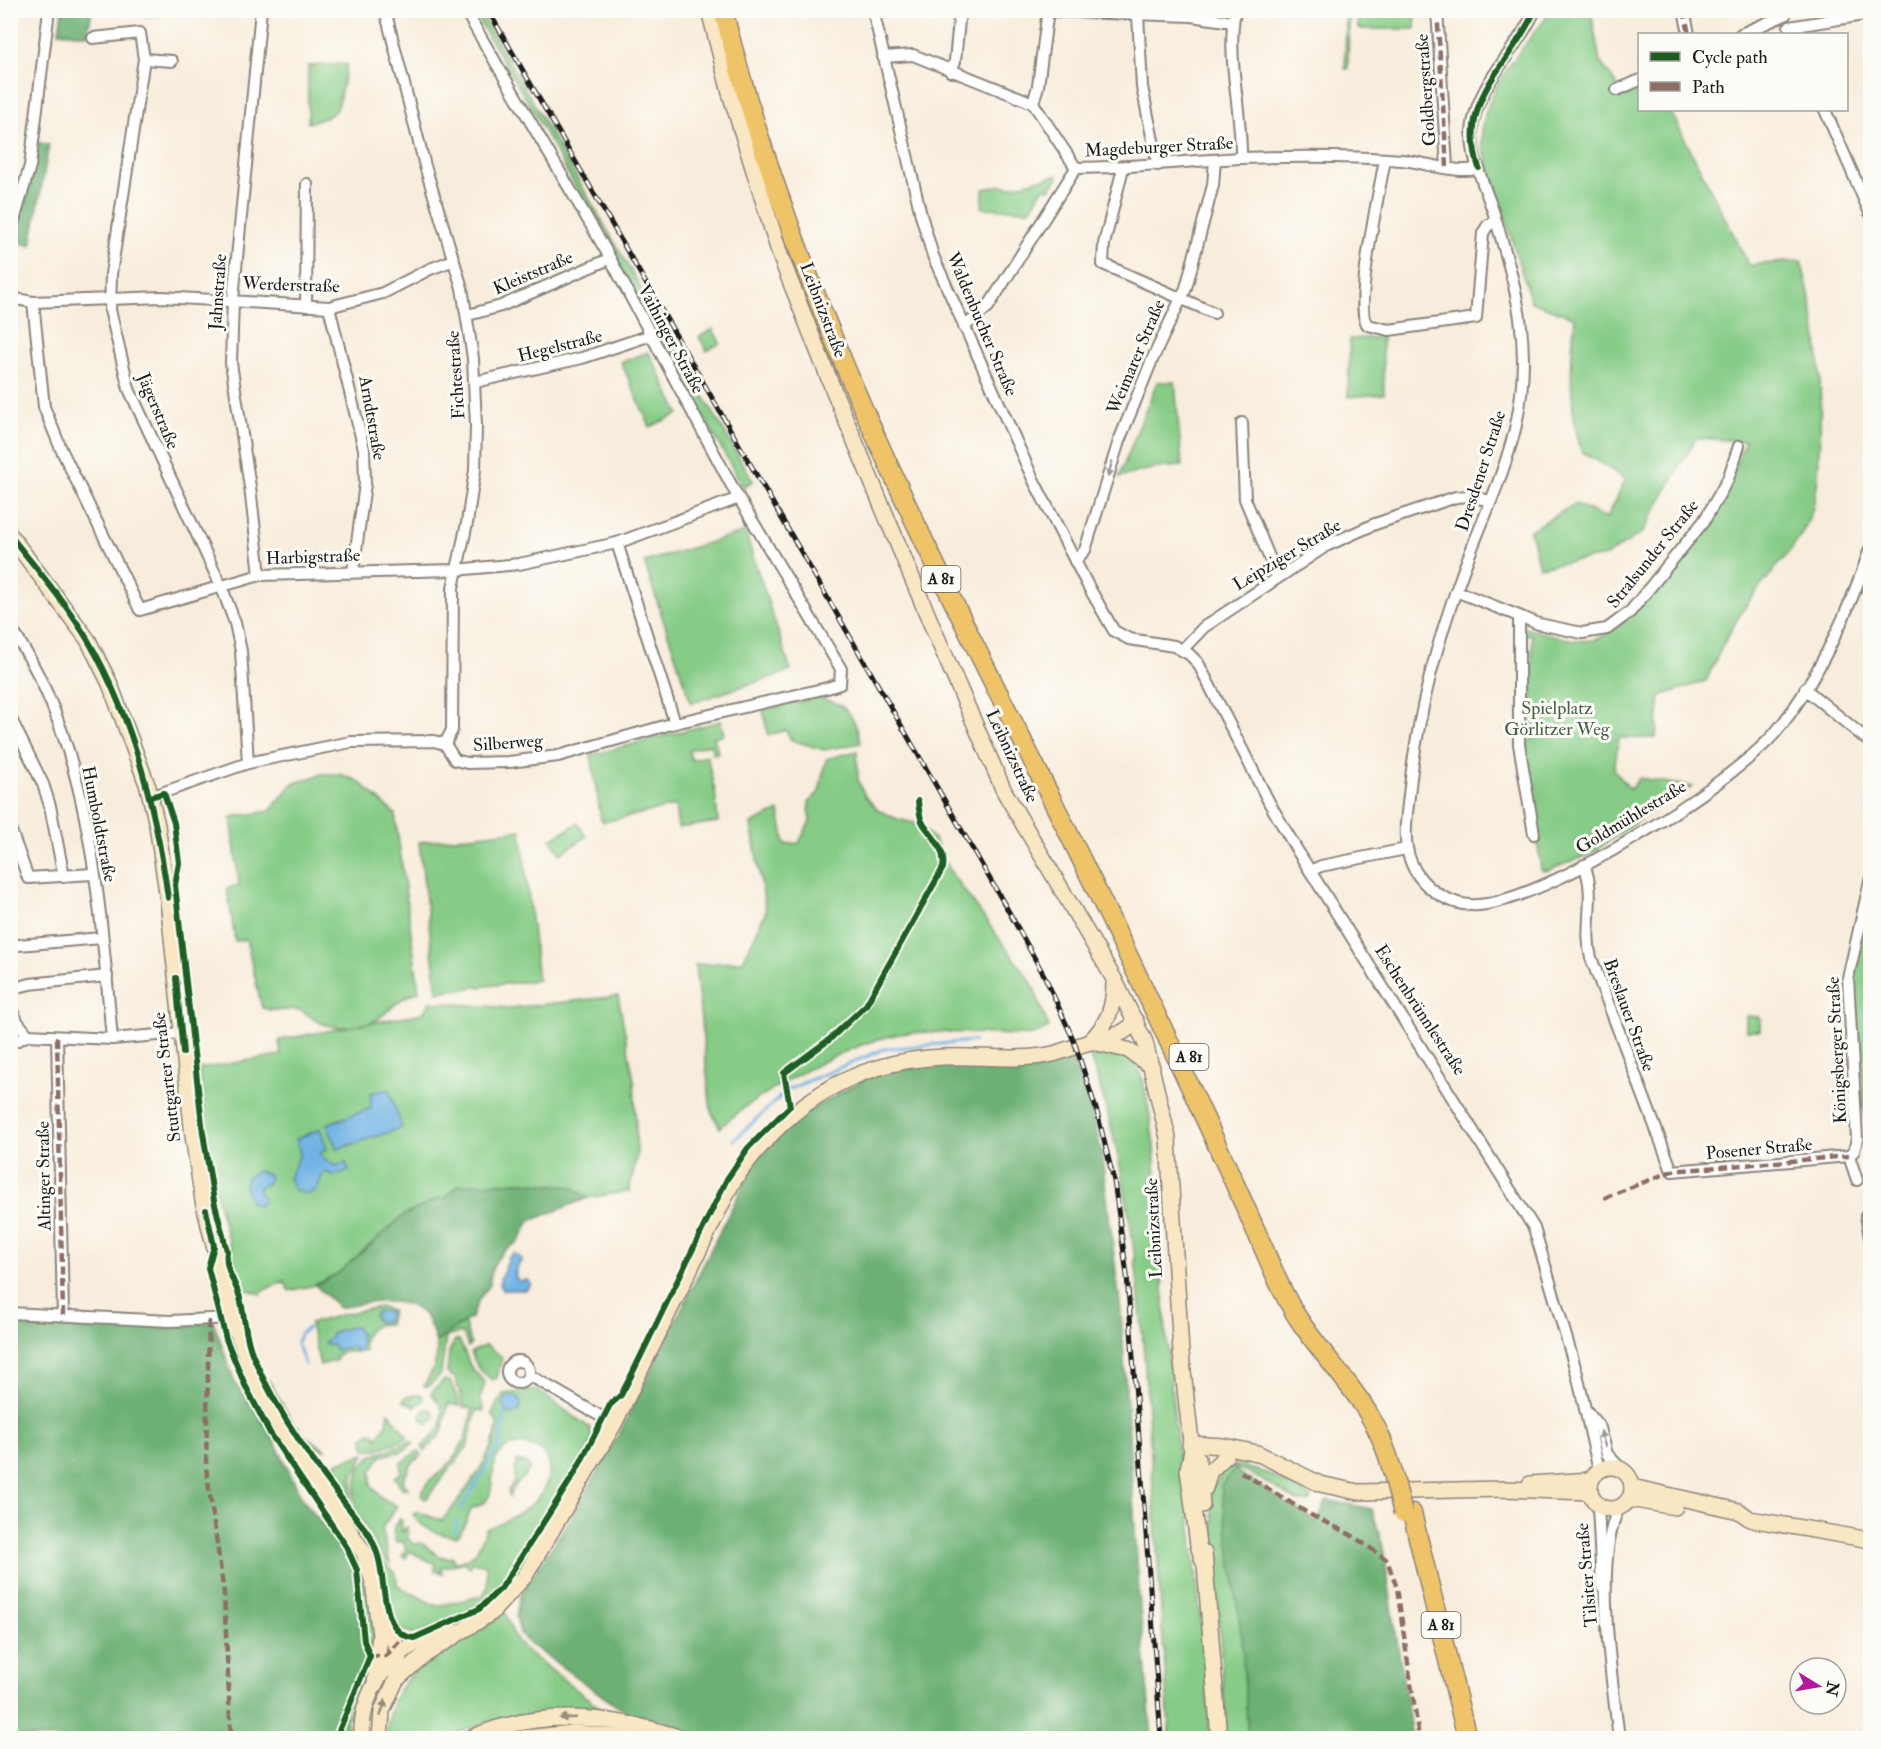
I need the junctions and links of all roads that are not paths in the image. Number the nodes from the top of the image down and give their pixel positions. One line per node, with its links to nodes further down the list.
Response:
1 (49, 10): 42 (street)
2 (261, 10): 48 (street, Jahnstraße)
3 (385, 10): 44 (street, Fichtestraße)
4 (465, 10): 43 (street, Vaihinger Straße)
5 (709, 10): 93 (street, Leibnizstraße)
6 (723, 10): 120 (highway, A 81)
7 (732, 10): 120 (highway, A 81)
8 (873, 10): 23 (street, Waldenbucher Straße)
9 (960, 10): 26 (street)
10 (1437, 10): 35 (street, Goldbergstraße)
11 (1535, 10): 38 (street, Dresdener Straße)
12 (1684, 10): 20 (street)
13 (1048, 11): 17 (street); 29 (street)
14 (1191, 13): 17 (street); 18 (street)
15 (1785, 13): 19 (street); 21 (street)
16 (1870, 14): 19 (street)
17 (1138, 15): 34 (street)
18 (1234, 16): 31 (street)
19 (1790, 31)
20 (1689, 33)
21 (1743, 33)
22 (93, 38): 24 (street, Jägerstraße)
23 (884, 57): 26 (street); 54 (street, Waldenbucher Straße)
24 (144, 58): 25 (street); 47 (street, Jägerstraße)
25 (172, 61)
26 (951, 72): 29 (street)
27 (1638, 81): 28 (street)
28 (1617, 90)
29 (1033, 103): 36 (street, Magdeburger Straße)
30 (1825, 111): 40 (street)
31 (1241, 158): 32 (street, Magdeburger Straße); 33 (street, Magdeburger Straße)
32 (1385, 159): 35 (street, Magdeburger Straße); 41 (street)
33 (1215, 160): 34 (street, Magdeburger Straße); 45 (street, Weimarer Straße)
34 (1158, 165): 37 (street, Magdeburger Straße)
35 (1447, 167): 38 (street, Magdeburger Straße)
36 (1076, 168): 37 (street, Magdeburger Straße); 54 (street)
37 (1123, 168): 45 (street)
38 (1479, 168): 41 (street, Dresdener Straße)
39 (306, 184): 50 (street)
40 (1870, 213)
41 (1496, 222): 60 (street, Dresdener Straße)
42 (10, 234)
43 (609, 259): 53 (street, Kleiststraße); 55 (street, Vaihinger Straße)
44 (454, 260): 51 (street, Werderstraße); 53 (street, Fichtestraße)
45 (1179, 297): 52 (street); 64 (street, Weimarer Straße, one-way to 64)
46 (10, 298): 49 (street, Werderstraße)
47 (109, 298): 48 (street, Werderstraße); 49 (street, Werderstraße); 69 (street, Jägerstraße)
48 (233, 299): 50 (street, Werderstraße); 67 (street, Jahnstraße)
49 (33, 302): 69 (street, Harbigstraße)
50 (306, 306): 51 (street, Werderstraße)
51 (329, 307): 66 (street, Arndtstraße)
52 (1215, 313)
53 (468, 315): 56 (street, Fichtestraße)
54 (964, 327): 64 (street, Waldenbucher Straße)
55 (651, 335): 56 (street, Hegelstraße); 59 (street, Vaihinger Straße)
56 (475, 382): 65 (street, Fichtestraße)
57 (1242, 423): 68 (street)
58 (1739, 446): 71 (street, Stralsunder Straße)
59 (739, 498): 62 (street, Harbigstraße); 74 (street, Vaihinger Straße)
60 (1490, 501): 68 (street, Leipziger Straße); 70 (street, Dresdener Straße)
61 (10, 535): 81 (street, Stuttgarter Straße)
62 (617, 543): 65 (street, Harbigstraße); 77 (street)
63 (1870, 549): 75 (street, Goldmühlestraße)
64 (1075, 561): 73 (street, Waldenbucher Straße)
65 (455, 570): 66 (street, Harbigstraße); 79 (street, Fichtestraße)
66 (353, 572): 67 (street, Harbigstraße)
67 (260, 575): 69 (street, Harbigstraße)
68 (1277, 576): 73 (street, Leipziger Straße)
69 (222, 588): 80 (street, Jägerstraße)
70 (1456, 591): 71 (street, Stralsunder Straße); 84 (street, Dresdener Straße)
71 (1519, 618): 83 (street)
72 (10, 627): 87 (street, Humboldtstraße)
73 (1183, 649): 86 (street, Eschenbrünnlestraße)
74 (840, 684): 77 (street, Silberweg)
75 (1805, 689): 78 (street); 85 (street, Goldmühlestraße)
76 (12, 723): 88 (street)
77 (675, 723): 79 (street, Silberweg)
78 (1870, 742)
79 (445, 744): 80 (street)
80 (248, 763): 81 (street)
81 (150, 797): 98 (street, Stuttgarter Straße)
82 (10, 828): 88 (street)
83 (1534, 834)
84 (1406, 849): 85 (street, Goldmühlestraße); 86 (street)
85 (1584, 864): 106 (street, Breslauer Straße)
86 (1310, 871): 114 (street, Eschenbrünnlestraße)
87 (93, 874): 88 (street); 90 (street, Humboldtstraße)
88 (64, 877)
89 (1870, 881): 105 (street, Königsberger Straße)
90 (102, 938): 91 (street); 92 (street, Humboldtstraße)
91 (10, 948)
92 (106, 976): 94 (street); 101 (street, Humboldtstraße)
93 (1114, 979): 96 (street, Leibnizstraße); 97 (street)
94 (10, 989)
95 (10, 1004): 99 (street)
96 (1136, 1021): 97 (street); 102 (street); 104 (street, Leibnizstraße)
97 (1102, 1030): 102 (street)
98 (181, 1033): 101 (street); 112 (street, Stuttgarter Straße)
99 (28, 1035): 100 (street); 103 (street)
100 (57, 1037): 101 (street); 111 (street, Altinger Straße)
101 (112, 1039)
102 (1088, 1042): 104 (street); 115 (street)
103 (10, 1044)
104 (1152, 1067): 116 (street, Leibnizstraße)
105 (1849, 1156): 106 (street, Posener Straße); 107 (street)
106 (1672, 1171)
107 (1857, 1180)
108 (1866, 1216): 109 (street)
109 (1870, 1238)
110 (10, 1313): 111 (street)
111 (63, 1316): 112 (street)
112 (232, 1318): 127 (street, Stuttgarter Straße)
113 (529, 1375): 115 (street)
114 (1586, 1409): 119 (street, Eschenbrünnlestraße, one-way to 114); 121 (street, Eschenbrünnlestraße)
115 (614, 1424): 130 (street)
116 (1191, 1448): 117 (street); 118 (street); 123 (street); 126 (street)
117 (1248, 1451): 118 (street); 121 (street)
118 (1226, 1456): 123 (street)
119 (1620, 1468): 121 (street); 122 (street)
120 (1396, 1470): 124 (highway, A 81, bridge)
121 (1594, 1487): 122 (street); 129 (street, Tilsiter Straße)
122 (1627, 1498): 125 (street); 129 (street, Tilsiter Straße)
123 (1202, 1512): 126 (street)
124 (1407, 1513): 139 (highway, A 81); 140 (highway, A 81)
125 (1870, 1540)
126 (1203, 1561): 138 (street)
127 (378, 1612): 128 (street, Stuttgarter Straße); 130 (street, Stuttgarter Straße)
128 (380, 1635): 130 (street, Stuttgarter Straße); 131 (street, Stuttgarter Straße)
129 (1610, 1643): 141 (street, Tilsiter Straße)
130 (402, 1659): 131 (street, Stuttgarter Straße); 133 (street, one-way to 130)
131 (375, 1684): 132 (street, Stuttgarter Straße)
132 (362, 1738)
133 (380, 1738)
134 (471, 1738): 137 (street, one-way to 134)
135 (524, 1738): 136 (street)
136 (630, 1738)
137 (681, 1738)
138 (1219, 1738)
139 (1457, 1738)
140 (1467, 1738)
141 (1619, 1738)

